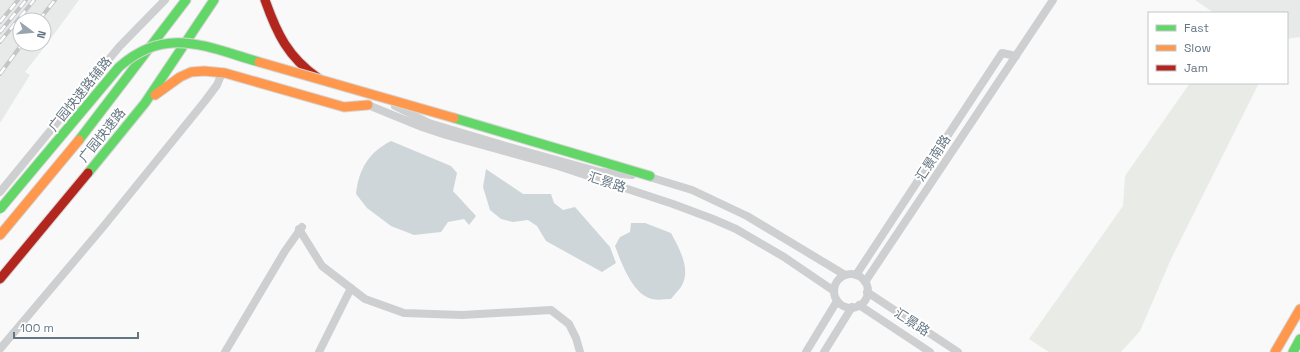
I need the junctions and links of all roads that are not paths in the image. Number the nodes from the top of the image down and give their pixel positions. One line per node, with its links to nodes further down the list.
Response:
1 (165, 0): 14 (street, 广园快速路辅路)
2 (186, 0): 16 (main road, 广园快速路)
3 (214, 0): 11 (main road, 广园快速路)
4 (265, 0): 7 (main road)
5 (272, 0): 7 (main road)
6 (1053, 0): 8 (street, 汇景南路)
7 (287, 45): 10 (main road); 12 (main road)
8 (1016, 56): 18 (street, 汇景南路); 20 (street, 汇景南路)
9 (222, 73): 11 (main road); 12 (main road); 28 (street)
10 (370, 94): 13 (street)
11 (145, 103): 19 (main road, 广园快速路)
12 (368, 105): 22 (street, 汇景路)
13 (650, 176): 15 (main road, bridge); 17 (street)
14 (0, 192)
15 (0, 209)
16 (0, 235)
17 (845, 275): 18 (street); 22 (street)
18 (856, 275): 20 (street)
19 (0, 279)
20 (865, 282): 23 (street)
21 (351, 288): 29 (street); 30 (street); 31 (street)
22 (834, 290): 24 (street)
23 (867, 292): 25 (street); 35 (street, 汇景路)
24 (837, 301): 25 (street); 32 (street)
25 (856, 306): 33 (street); 34 (street, 汇景路)
26 (1300, 309): 36 (main road)
27 (1300, 339): 37 (main road)
28 (0, 348)
29 (225, 352)
30 (319, 352)
31 (580, 352)
32 (806, 352)
33 (824, 352)
34 (930, 352)
35 (958, 352)
36 (1275, 352)
37 (1293, 352)

